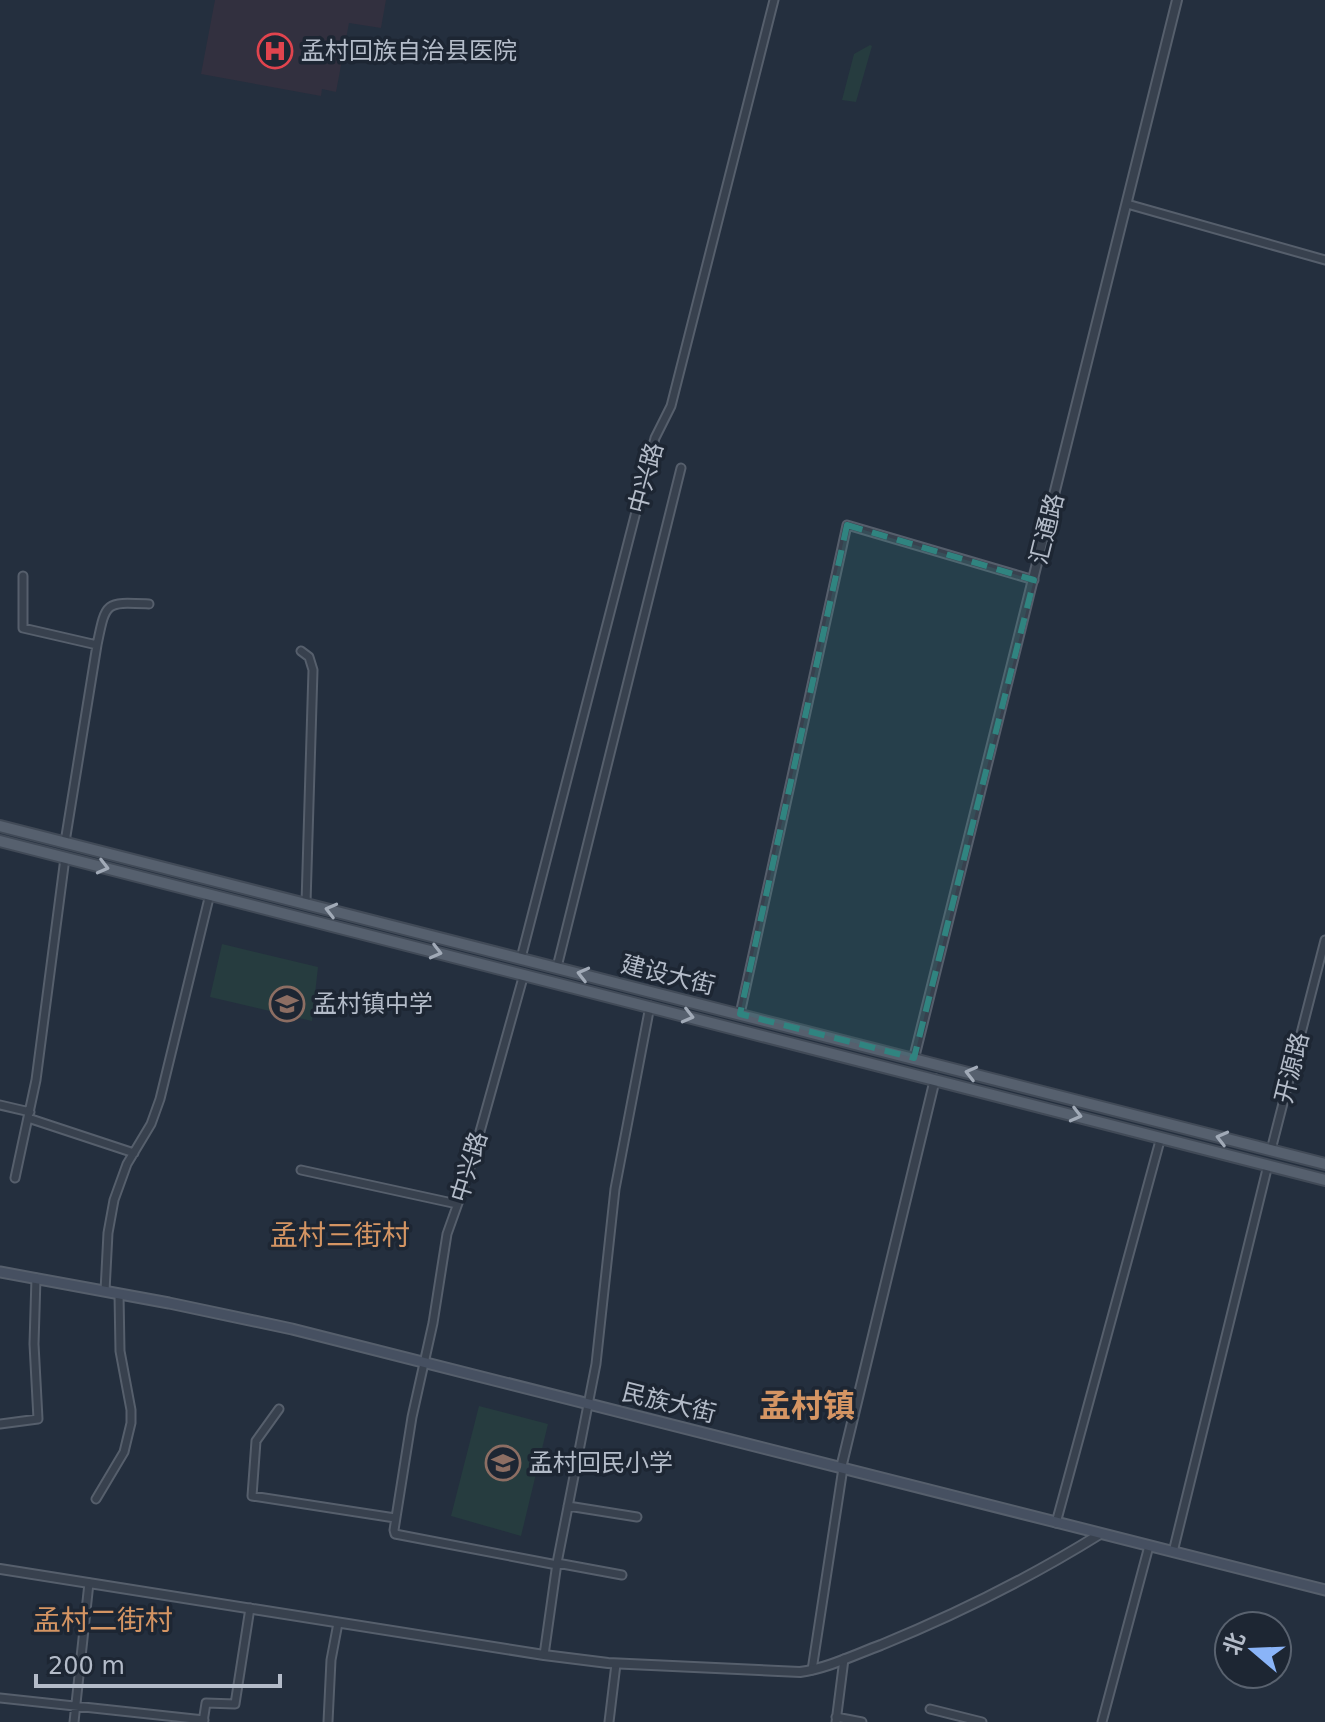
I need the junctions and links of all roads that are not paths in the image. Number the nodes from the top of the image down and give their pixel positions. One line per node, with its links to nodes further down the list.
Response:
1 (774, 0): 18 (street, 中兴路)
2 (1177, 0): 3 (street, 汇通路)
3 (1127, 204): 4 (street); 7 (street, 汇通路)
4 (1325, 260)
5 (681, 468): 19 (street)
6 (23, 576): 9 (street)
7 (1034, 580): 22 (street); 23 (street, 汇通路)
8 (149, 604): 9 (street)
9 (97, 645): 13 (street)
10 (301, 651): 16 (street)
11 (0, 826): 13 (main road, 建设大街)
12 (0, 841): 14 (main road, 建设大街)
13 (65, 842): 16 (main road, 建设大街)
14 (65, 858): 15 (main road, 建设大街, one-way to 15); 26 (street)
15 (210, 894): 20 (main road, 建设大街, one-way to 20); 29 (street)
16 (306, 903): 18 (main road, 建设大街, one-way to 16)
17 (1325, 940): 28 (street, 开源路)
18 (521, 958): 19 (main road, 建设大街)
19 (557, 967): 22 (main road, 建设大街, one-way to 19)
20 (524, 974): 21 (main road, 建设大街); 35 (street, 中兴路)
21 (650, 1006): 24 (main road, 建设大街, one-way to 24); 41 (street)
22 (740, 1014): 23 (main road, 建设大街)
23 (914, 1058): 28 (main road, 建设大街, one-way to 23)
24 (935, 1079): 27 (main road, 建设大街, one-way to 27); 44 (street)
25 (0, 1105): 26 (street)
26 (29, 1115): 29 (street); 33 (street)
27 (1161, 1137): 31 (main road, 建设大街); 49 (street)
28 (1271, 1150): 30 (main road, 建设大街)
29 (134, 1153): 38 (street)
30 (1325, 1164)
31 (1268, 1165): 34 (main road, 建设大街); 52 (street)
32 (301, 1170): 35 (street)
33 (15, 1178)
34 (1325, 1180)
35 (457, 1204): 40 (street, 中兴路)
36 (0, 1272): 37 (main road, 民族大街)
37 (36, 1278): 38 (main road, 民族大街); 43 (street)
38 (105, 1291): 39 (main road, 民族大街)
39 (119, 1294): 40 (main road, 民族大街); 45 (street)
40 (425, 1362): 41 (main road, 民族大街); 48 (street, 中兴路)
41 (589, 1403): 44 (main road, 民族大街); 46 (street)
42 (279, 1409): 48 (street)
43 (0, 1424)
44 (842, 1468): 49 (main road, 民族大街); 63 (street)
45 (96, 1499)
46 (568, 1506): 47 (street); 53 (street)
47 (637, 1517)
48 (395, 1518): 53 (street)
49 (1056, 1523): 50 (main road, 民族大街)
50 (1100, 1534): 51 (main road, 民族大街); 61 (street)
51 (1149, 1546): 52 (main road, 民族大街); 74 (street)
52 (1173, 1552): 57 (main road, 民族大街)
53 (557, 1564): 55 (street); 60 (street)
54 (0, 1569): 56 (street)
55 (622, 1575)
56 (89, 1583): 58 (street); 65 (street)
57 (1325, 1590)
58 (250, 1608): 59 (street); 68 (street)
59 (338, 1623): 60 (street); 70 (street)
60 (544, 1655): 62 (street)
61 (844, 1659): 63 (street); 67 (street)
62 (616, 1664): 63 (street); 71 (street)
63 (812, 1670)
64 (0, 1698): 65 (street)
65 (75, 1707): 68 (street); 69 (street)
66 (930, 1709): 73 (street)
67 (836, 1719): 72 (street)
68 (204, 1721)
69 (74, 1722)
70 (328, 1722)
71 (609, 1722)
72 (862, 1722)
73 (982, 1722)
74 (1102, 1722)

